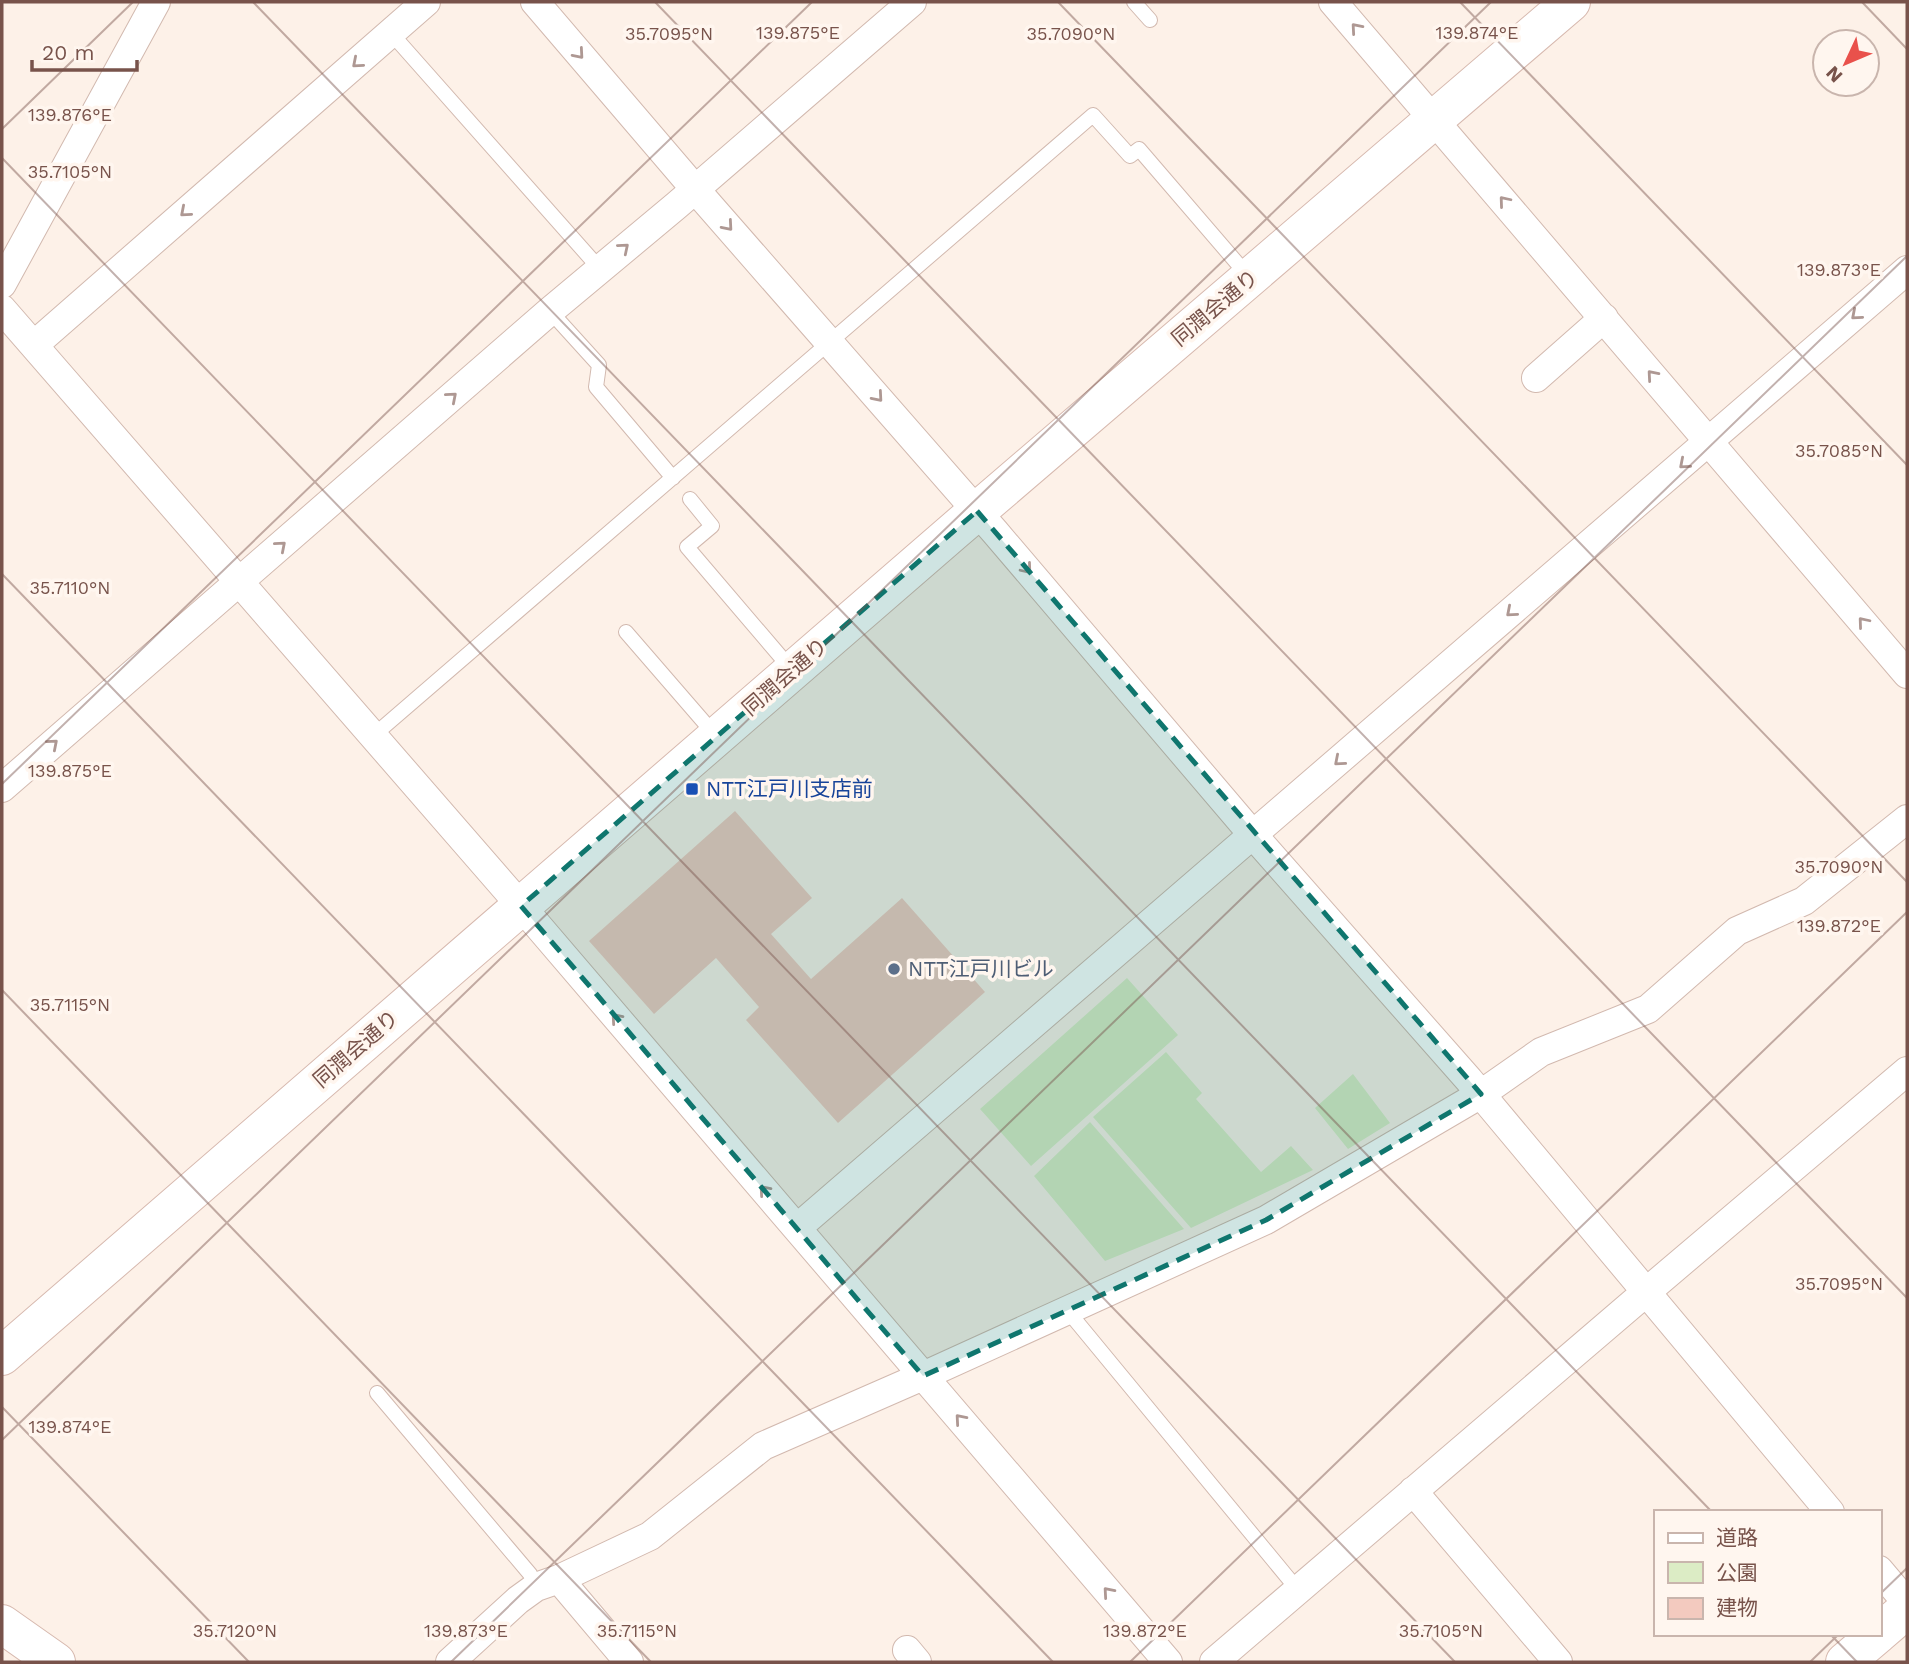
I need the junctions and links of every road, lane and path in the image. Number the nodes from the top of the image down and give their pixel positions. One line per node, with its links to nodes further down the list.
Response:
1 (156, 2): 15 (street)
2 (426, 2): 9 (street)
3 (535, 2): 11 (street, one-way to 11)
4 (912, 2): 11 (street)
5 (1134, 2): 8 (lane)
6 (1333, 2): 10 (street, one-way to 6)
7 (1571, 2): 10 (street, 同潤会通り)
8 (1150, 20)
9 (391, 33): 12 (lane); 20 (street, one-way to 20)
10 (1435, 119): 14 (street, 同潤会通り); 18 (street, one-way to 10)
11 (695, 189): 12 (street, one-way to 11); 19 (street, one-way to 19)
12 (600, 269): 17 (street)
13 (1907, 270): 22 (street, one-way to 22)
14 (1250, 278): 19 (lane); 25 (street, 同潤会通り)
15 (2, 284)
16 (2, 309): 20 (street)
17 (550, 312): 23 (lane); 26 (street, one-way to 17)
18 (1604, 318): 21 (street); 22 (street, one-way to 18)
19 (830, 342): 23 (lane); 25 (street, one-way to 25)
20 (34, 345): 26 (street)
21 (1536, 378)
22 (1709, 442): 29 (street, one-way to 22); 34 (street, one-way to 34)
23 (673, 478): 30 (lane)
24 (690, 499): 28 (lane)
25 (977, 511): 28 (street, 同潤会通り); 34 (street, one-way to 34)
26 (240, 582): 30 (street); 32 (street, one-way to 26)
27 (626, 632): 31 (lane)
28 (793, 671): 31 (street, 同潤会通り)
29 (1907, 674)
30 (373, 736): 35 (street)
31 (717, 737): 35 (street, 同潤会通り)
32 (2, 788)
33 (1907, 819): 37 (street)
34 (1253, 835): 37 (street); 38 (street)
35 (521, 906): 38 (street, one-way to 35); 41 (street, 同潤会通り)
36 (1907, 1071): 39 (street)
37 (1481, 1094): 39 (street); 40 (street)
38 (797, 1228): 42 (street)
39 (1645, 1293): 44 (street); 45 (street)
40 (1067, 1310): 42 (street); 48 (lane)
41 (2, 1356)
42 (923, 1376): 47 (street); 57 (street, one-way to 42)
43 (377, 1392): 47 (lane)
44 (1413, 1491): 48 (street); 59 (street)
45 (1828, 1510)
46 (1881, 1572): 49 (street)
47 (547, 1583): 55 (street); 56 (street)
48 (1298, 1590): 58 (street)
49 (1907, 1603)
50 (1907, 1609): 52 (street)
51 (2, 1623): 54 (street)
52 (1881, 1631)
53 (1876, 1636): 60 (street)
54 (56, 1662)
55 (450, 1662)
56 (629, 1662)
57 (1168, 1662)
58 (1214, 1662)
59 (1558, 1662)
60 (1845, 1662)

